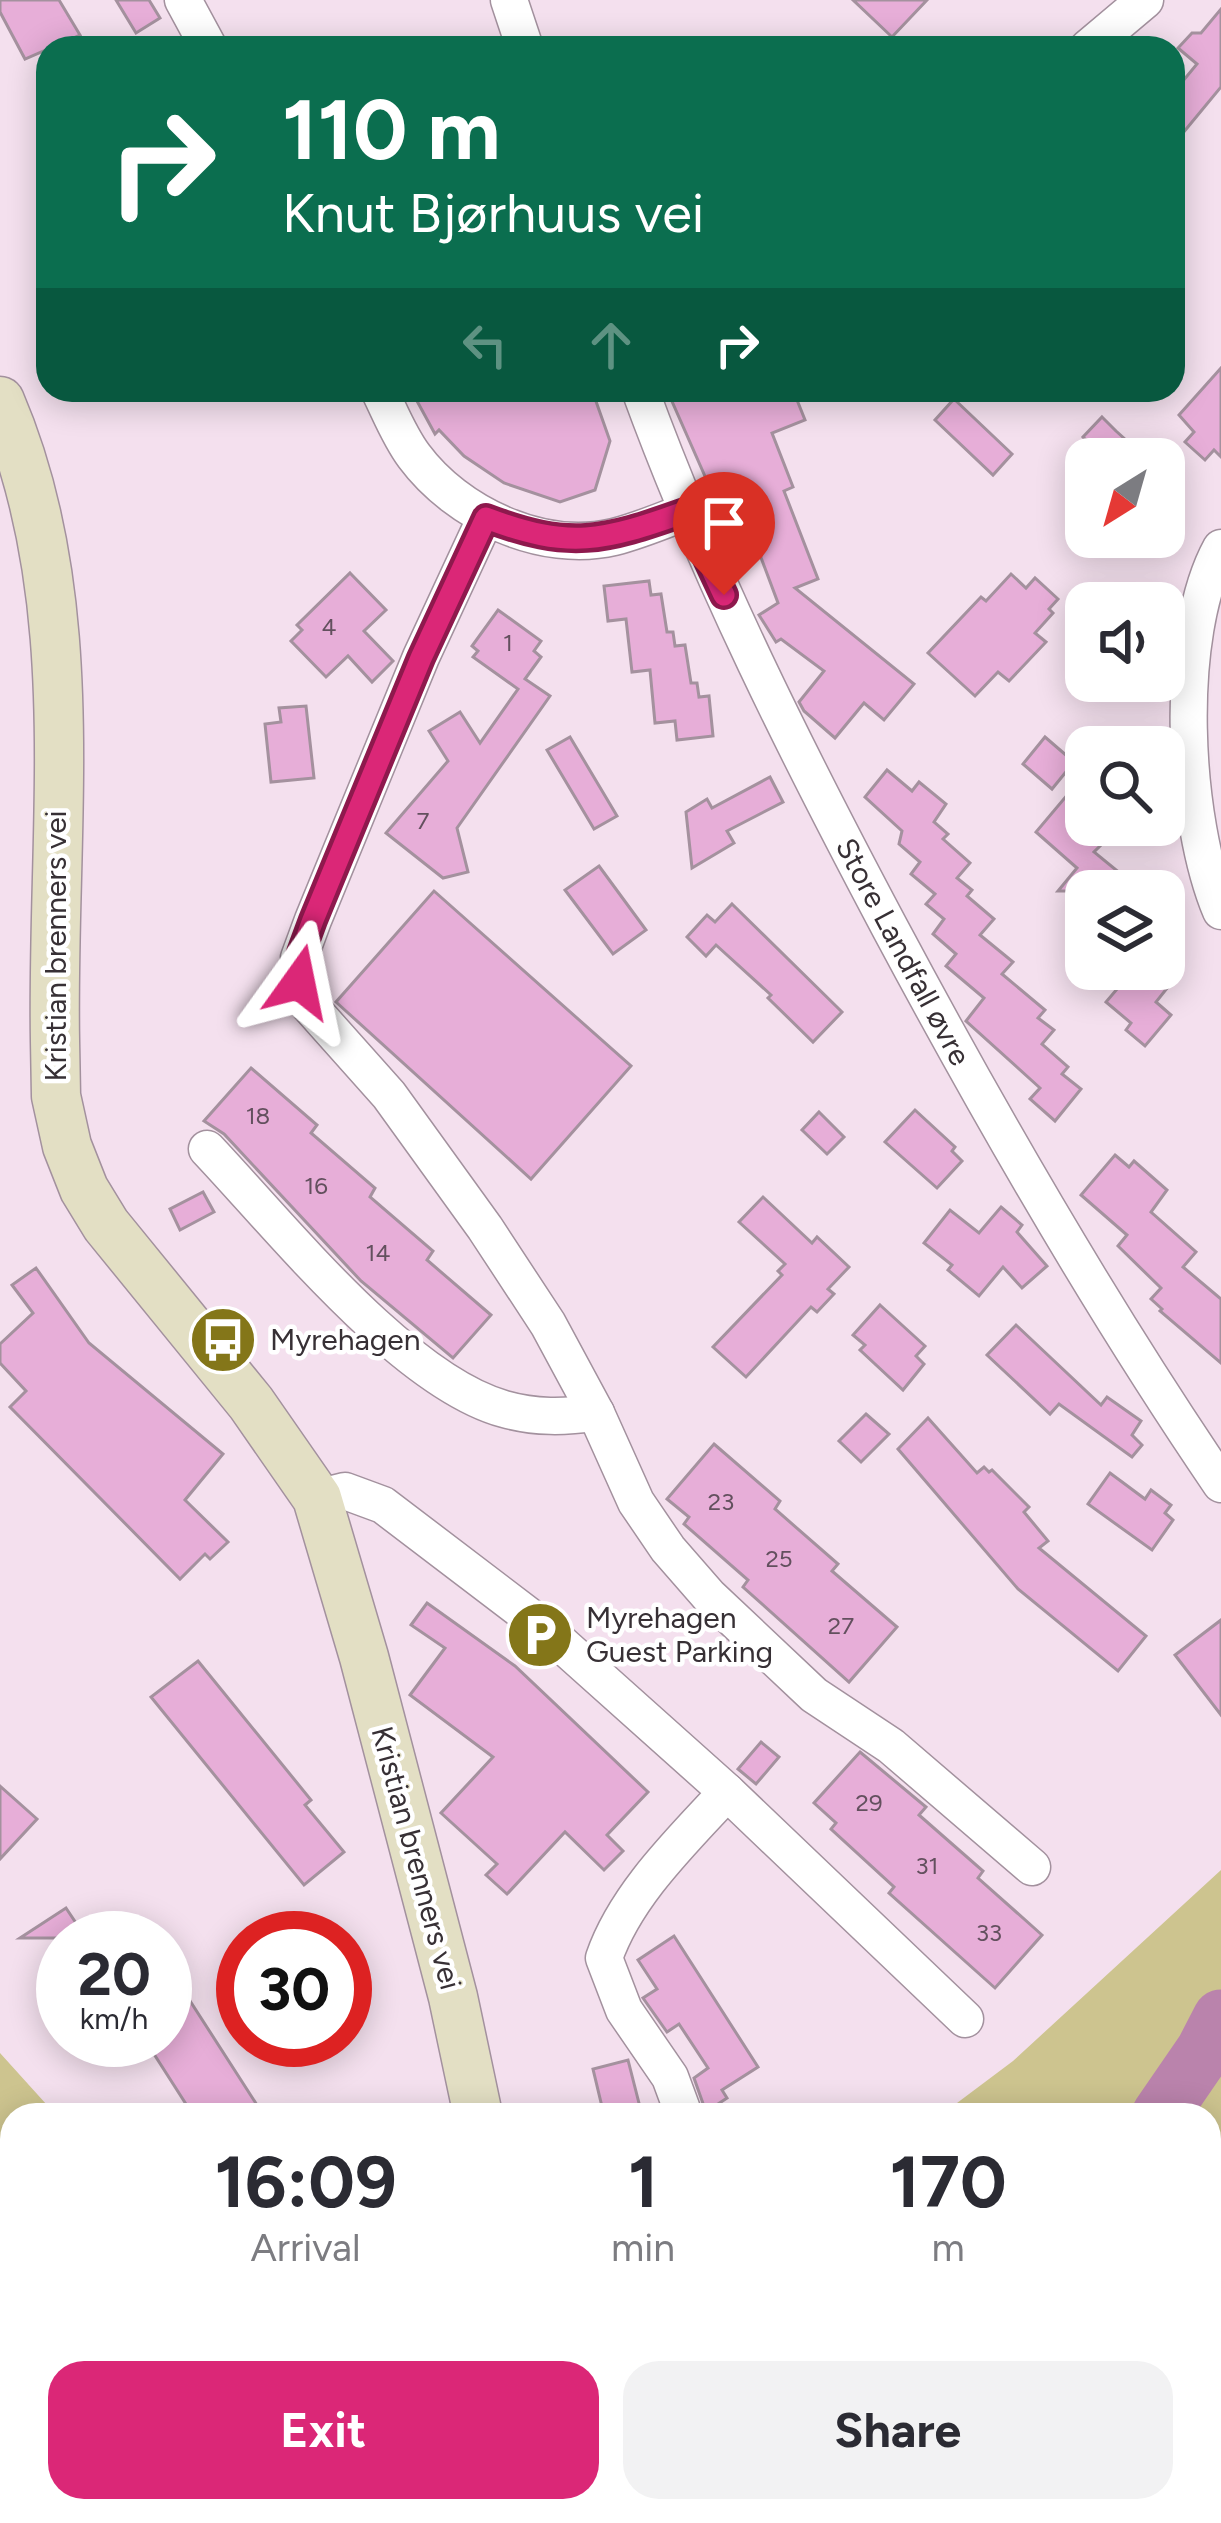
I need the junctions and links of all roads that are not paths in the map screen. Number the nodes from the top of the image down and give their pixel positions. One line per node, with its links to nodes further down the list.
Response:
1 (183, 0): 4 (street)
2 (509, 0): 5 (street)
3 (1145, 0): 6 (street)
4 (202, 36)
5 (520, 36)
6 (1102, 36)
7 (0, 401): 17 (main road, Kristian brenners vei)
8 (385, 402): 11 (street)
9 (644, 402): 10 (street, Store Landfall øvre)
10 (685, 512): 11 (street); 16 (street, Store Landfall øvre)
11 (486, 518): 15 (street)
12 (1221, 548): 13 (street)
13 (1221, 911)
14 (207, 1149): 15 (street)
15 (596, 1413): 19 (street)
16 (1221, 1484)
17 (317, 1498): 18 (street); 21 (main road, Kristian brenners vei)
18 (727, 1792): 20 (street); 22 (street)
19 (1032, 1867)
20 (964, 2019)
21 (475, 2103)
22 (680, 2103)

